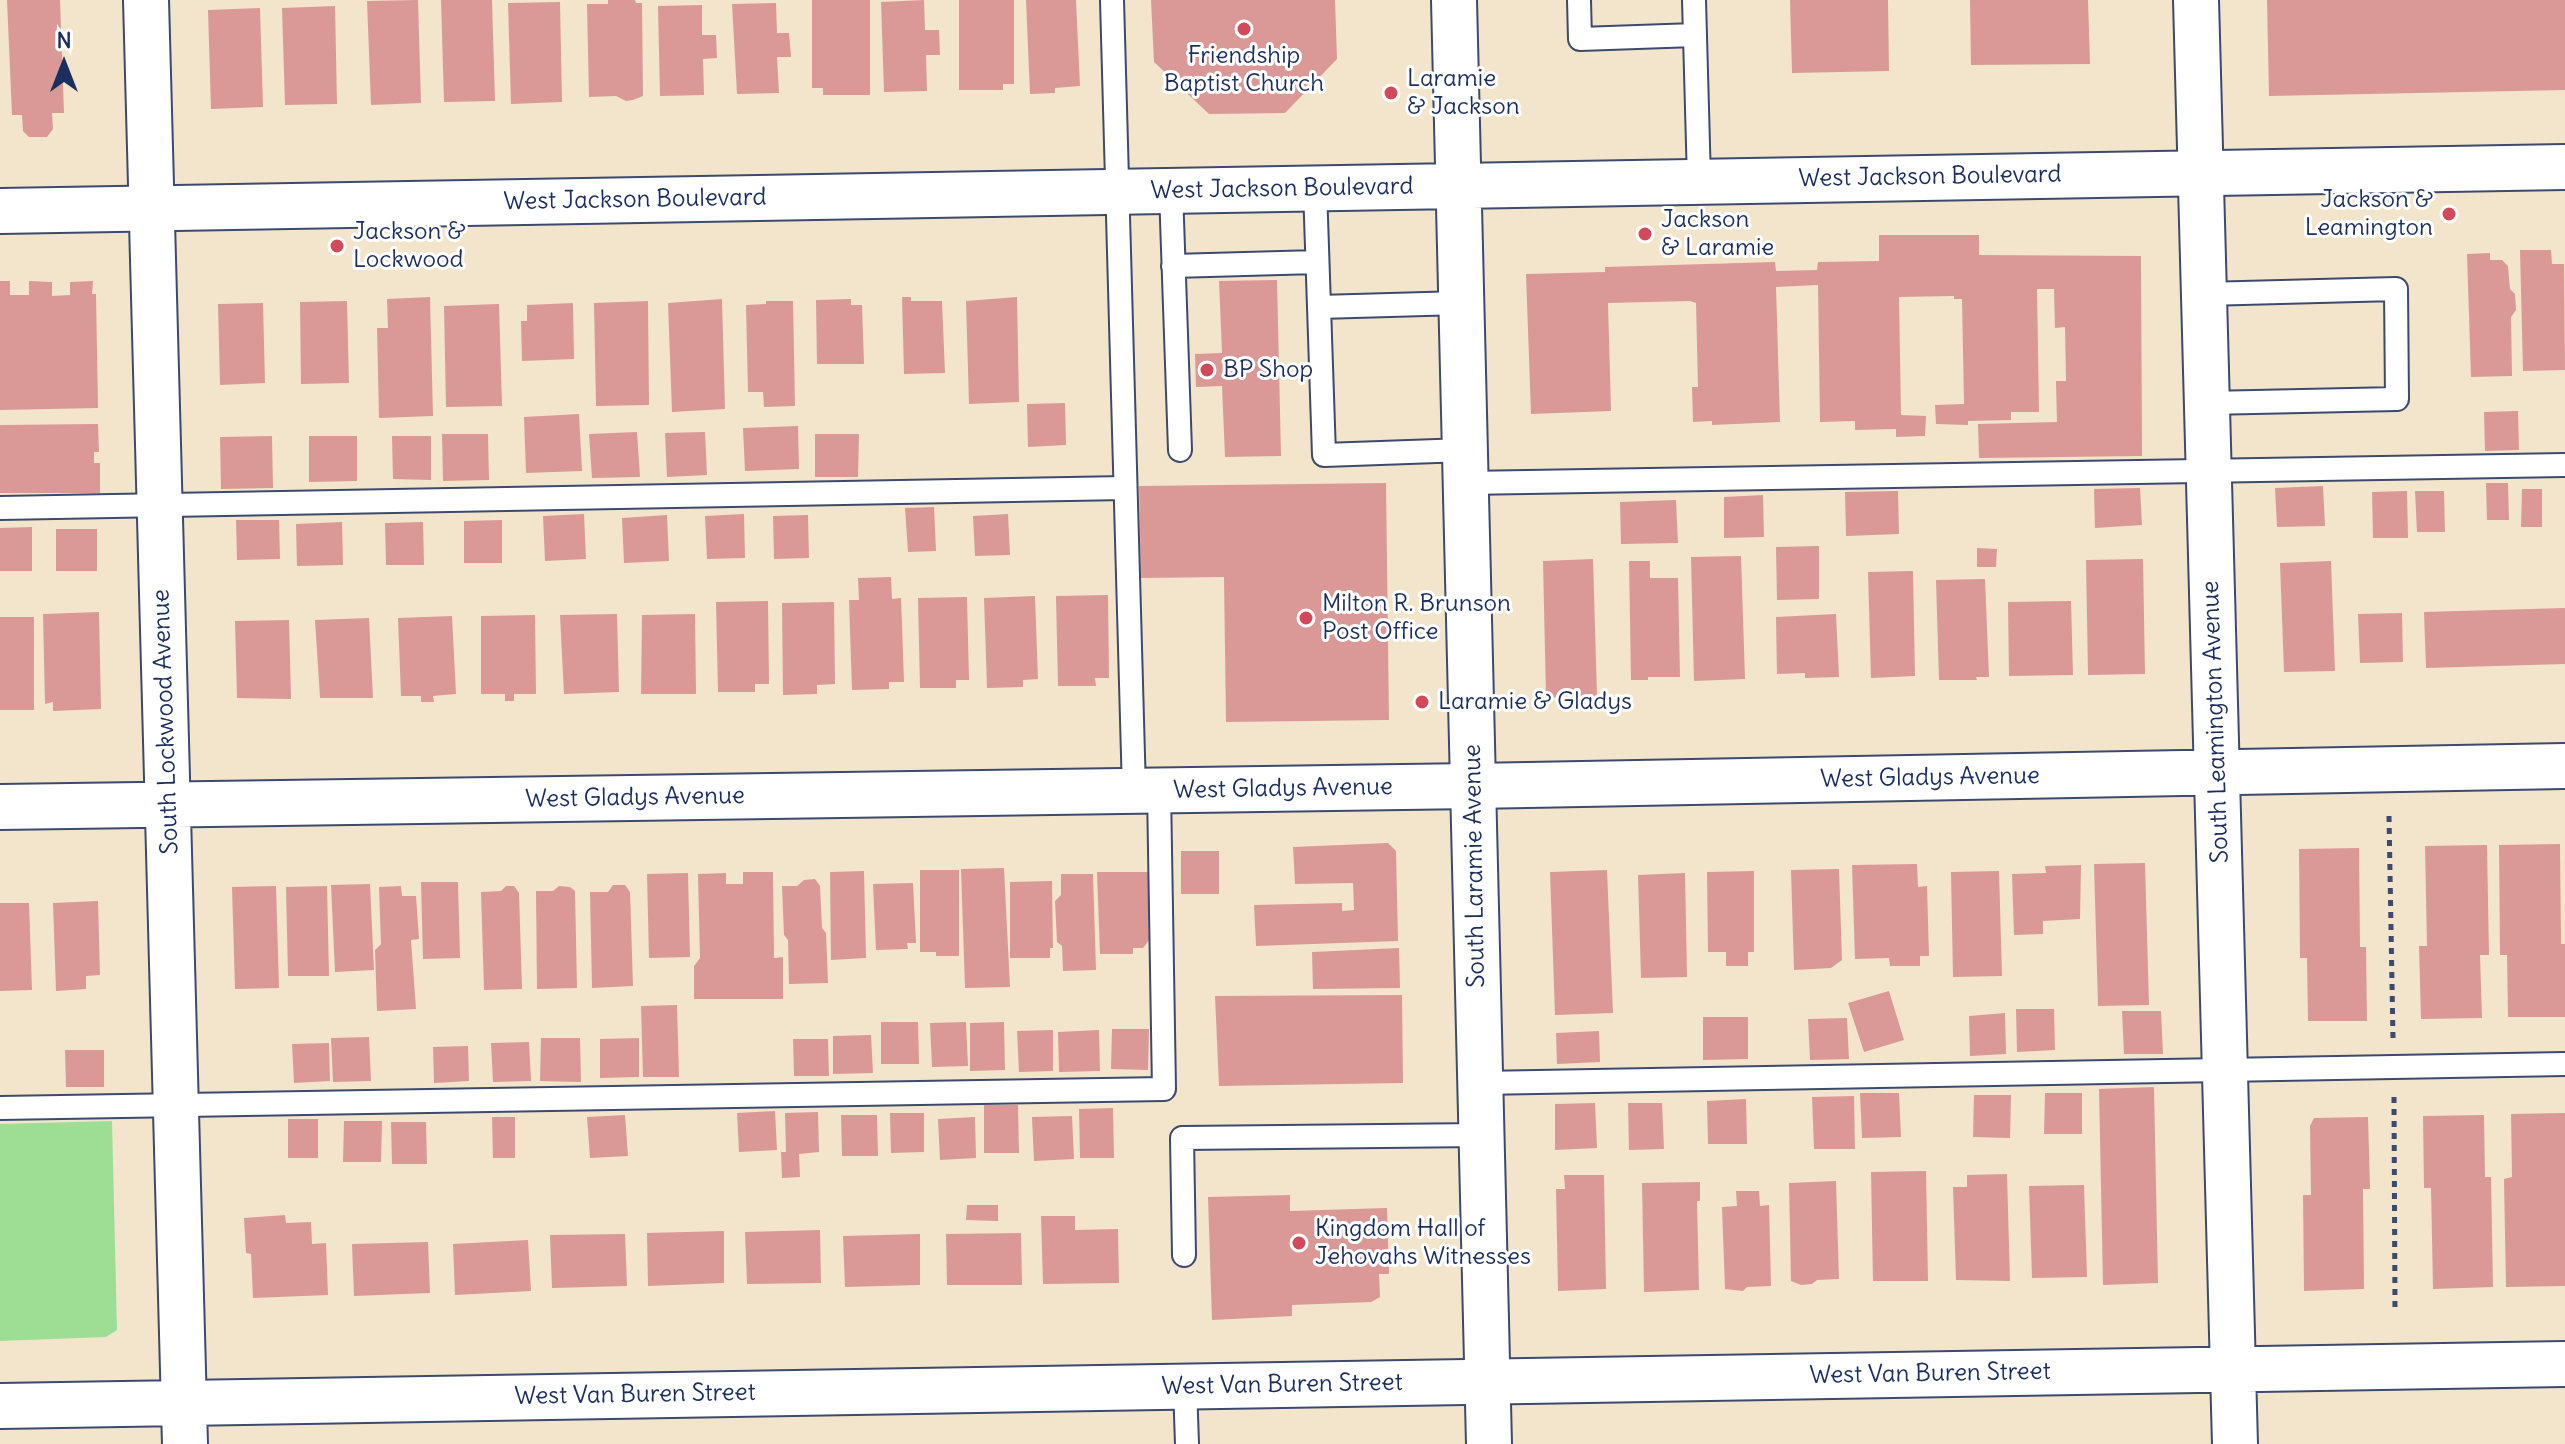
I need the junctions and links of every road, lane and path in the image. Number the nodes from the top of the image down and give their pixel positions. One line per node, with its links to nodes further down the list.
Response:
1 (146, 0): 15 (street, South Lockwood Avenue)
2 (1112, 0): 14 (lane)
3 (1454, 0): 11 (street, South Laramie Avenue)
4 (1579, 0): 7 (lane)
5 (1694, 0): 7 (lane)
6 (2196, 0): 9 (street, South Leamington Avenue)
7 (1695, 35): 10 (lane)
8 (2565, 167): 9 (street, West Jackson Boulevard)
9 (2201, 173): 10 (street, West Jackson Boulevard); 19 (street, South Leamington Avenue)
10 (1699, 181): 11 (street, West Jackson Boulevard)
11 (1459, 186): 12 (street, West Jackson Boulevard); 20 (street, South Laramie Avenue)
12 (1315, 188): 13 (street, West Jackson Boulevard); 17 (lane)
13 (1171, 191): 14 (street, West Jackson Boulevard); 18 (lane)
14 (1117, 192): 15 (street, West Jackson Boulevard); 27 (lane)
15 (152, 208): 16 (street, West Jackson Boulevard); 28 (street, South Lockwood Avenue)
16 (0, 211)
17 (1317, 262): 18 (lane); 21 (lane)
18 (1173, 266): 23 (lane)
19 (2204, 294): 22 (street, South Leamington Avenue); 22 (lane)
20 (1461, 303): 21 (lane); 25 (street, South Laramie Avenue)
21 (1319, 307): 25 (lane)
22 (2207, 403): 26 (street, South Leamington Avenue)
23 (1180, 450)
24 (2565, 465): 26 (lane)
25 (1466, 467): 26 (lane); 32 (street, South Laramie Avenue)
26 (2209, 473): 31 (street, South Leamington Avenue)
27 (1125, 488): 28 (lane); 33 (lane)
28 (159, 505): 29 (lane); 34 (street, South Lockwood Avenue)
29 (0, 508)
30 (2565, 766): 31 (street, West Gladys Avenue)
31 (2217, 773): 32 (street, West Gladys Avenue); 39 (street, South Leamington Avenue)
32 (1473, 786): 33 (street, West Gladys Avenue); 40 (street, South Laramie Avenue)
33 (1146, 791): 34 (street, West Gladys Avenue); 41 (lane)
34 (168, 805): 35 (street, West Gladys Avenue); 41 (street, South Lockwood Avenue)
35 (0, 807)
36 (2389, 816): 37 (path)
37 (2392, 1013)
38 (2565, 1064): 39 (lane)
39 (2225, 1070): 40 (lane); 48 (street, South Leamington Avenue)
40 (1480, 1083): 44 (street, South Laramie Avenue)
41 (176, 1105): 42 (lane); 52 (street, South Lockwood Avenue)
42 (0, 1108)
43 (2394, 1114): 46 (path)
44 (1482, 1135): 45 (lane); 49 (street, South Laramie Avenue)
45 (1184, 1255)
46 (2395, 1311)
47 (2565, 1364): 48 (street, West Van Buren Street)
48 (2233, 1369): 49 (street, West Van Buren Street); 55 (street, South Leamington Avenue)
49 (1488, 1382): 50 (street, West Van Buren Street); 54 (street, South Laramie Avenue)
50 (1185, 1386): 52 (street, West Van Buren Street); 53 (lane)
51 (0, 1406): 52 (street, West Van Buren Street)
52 (185, 1424)
53 (1187, 1444)
54 (1489, 1444)
55 (2235, 1444)

